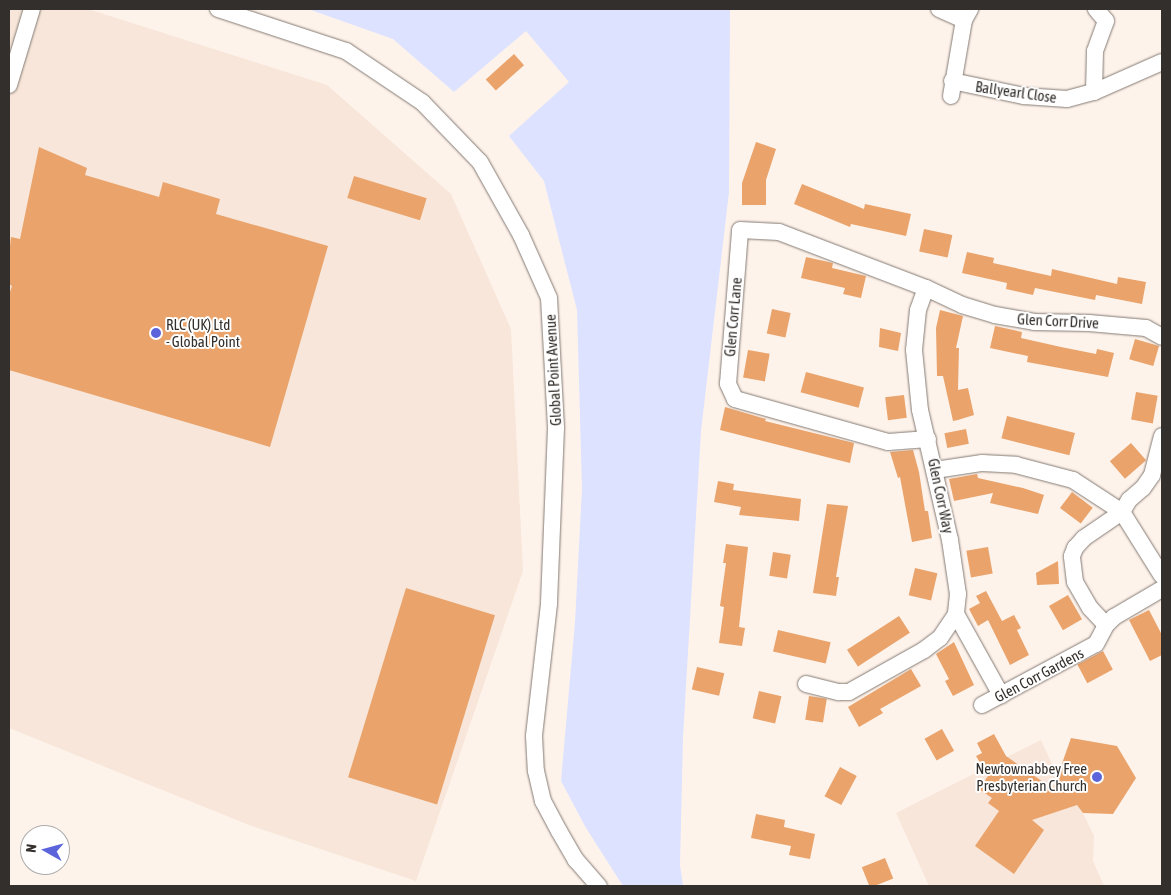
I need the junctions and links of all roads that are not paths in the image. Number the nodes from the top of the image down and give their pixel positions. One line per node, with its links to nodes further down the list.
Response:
1 (32, 9): 7 (street)
2 (218, 9): 22 (street, Global Point Avenue)
3 (939, 9): 5 (street)
4 (1096, 9): 8 (street)
5 (967, 14): 8 (street, Ballyearl Close)
6 (1162, 62): 8 (street, Ballyearl Close)
7 (9, 85)
8 (1094, 92)
9 (926, 288): 10 (street, Glen Corr Drive); 12 (street, Glen Corr Way); 12 (street, Glen Corr Lane)
10 (1162, 337)
11 (1162, 436): 14 (street)
12 (928, 439): 13 (street, Glen Corr Way)
13 (935, 470): 14 (street); 17 (street, Glen Corr Way)
14 (1122, 512): 15 (street); 18 (street)
15 (1162, 576)
16 (1162, 589): 18 (street, Glen Corr Gardens)
17 (956, 614): 19 (street); 20 (street)
18 (1106, 625): 20 (street, Glen Corr Gardens)
19 (806, 684)
20 (1001, 695): 21 (street, Glen Corr Gardens)
21 (982, 705)
22 (599, 886)

